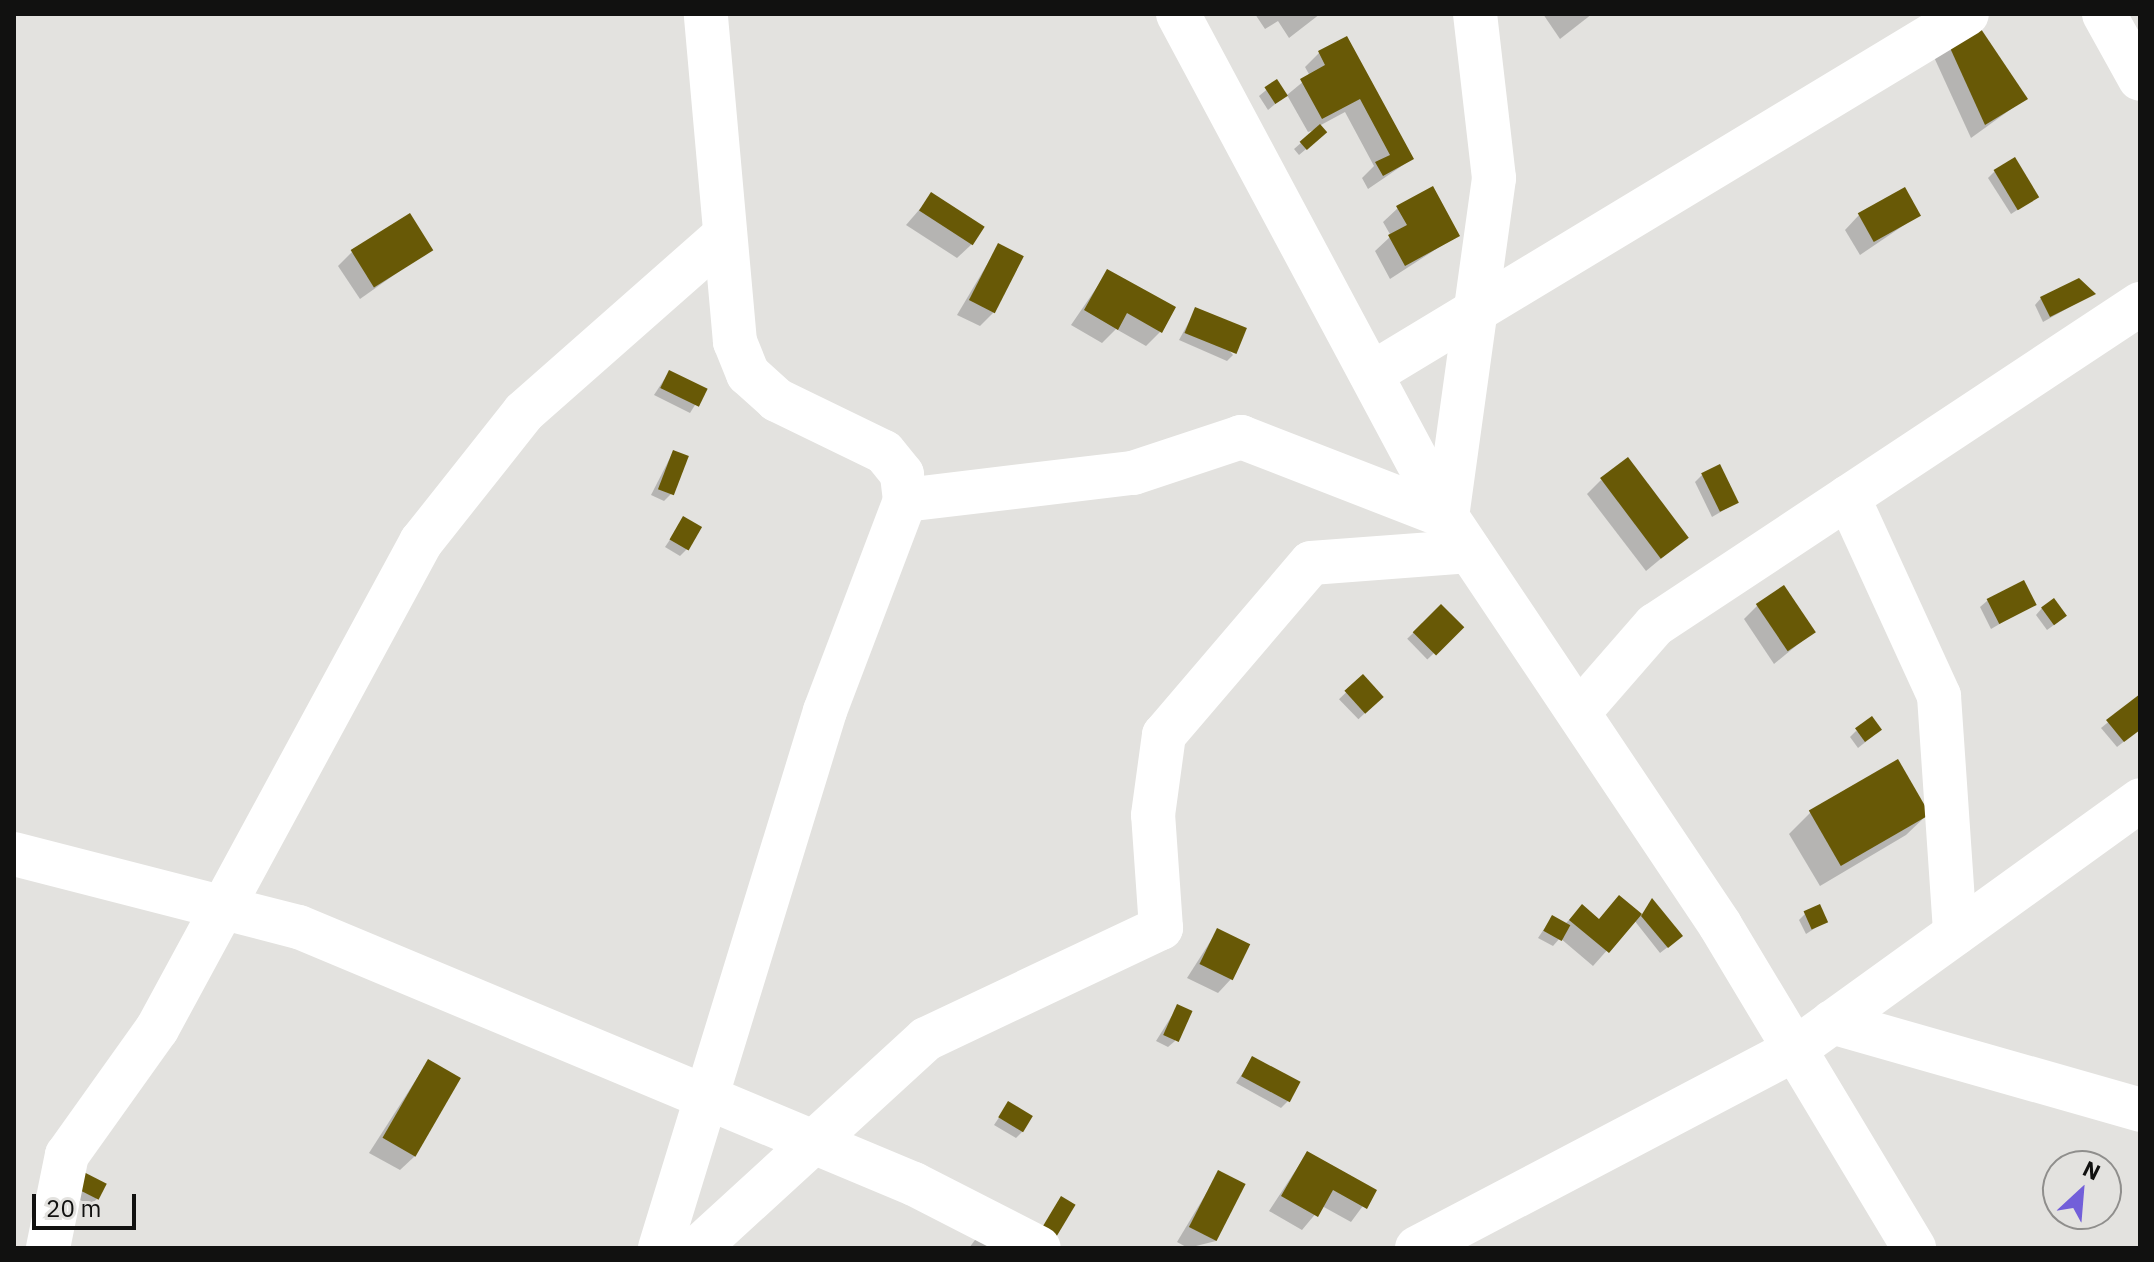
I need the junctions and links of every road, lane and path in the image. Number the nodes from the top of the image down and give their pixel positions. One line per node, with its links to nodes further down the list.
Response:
1 (706, 14): 7 (street)
2 (1178, 14): 9 (street)
3 (1475, 14): 12 (street)
4 (1967, 14): 9 (street)
5 (2104, 14): 6 (street)
6 (2140, 79)
7 (725, 235): 11 (street); 16 (street)
8 (2140, 304): 10 (street)
9 (1371, 374): 12 (street)
10 (1848, 497): 13 (street); 17 (street)
11 (905, 500): 12 (street); 20 (street)
12 (1459, 534): 13 (street); 22 (street)
13 (1579, 712): 19 (street)
14 (2140, 800): 17 (street)
15 (14, 854): 16 (street)
16 (225, 908): 20 (street); 23 (street)
17 (1955, 933): 18 (street)
18 (1832, 1022): 19 (street); 21 (street)
19 (1794, 1050): 27 (street); 28 (street)
20 (708, 1097): 22 (street); 24 (street)
21 (2140, 1110)
22 (813, 1141): 25 (street); 26 (street)
23 (48, 1248)
24 (660, 1248)
25 (698, 1248)
26 (1039, 1248)
27 (1417, 1248)
28 (1914, 1248)

